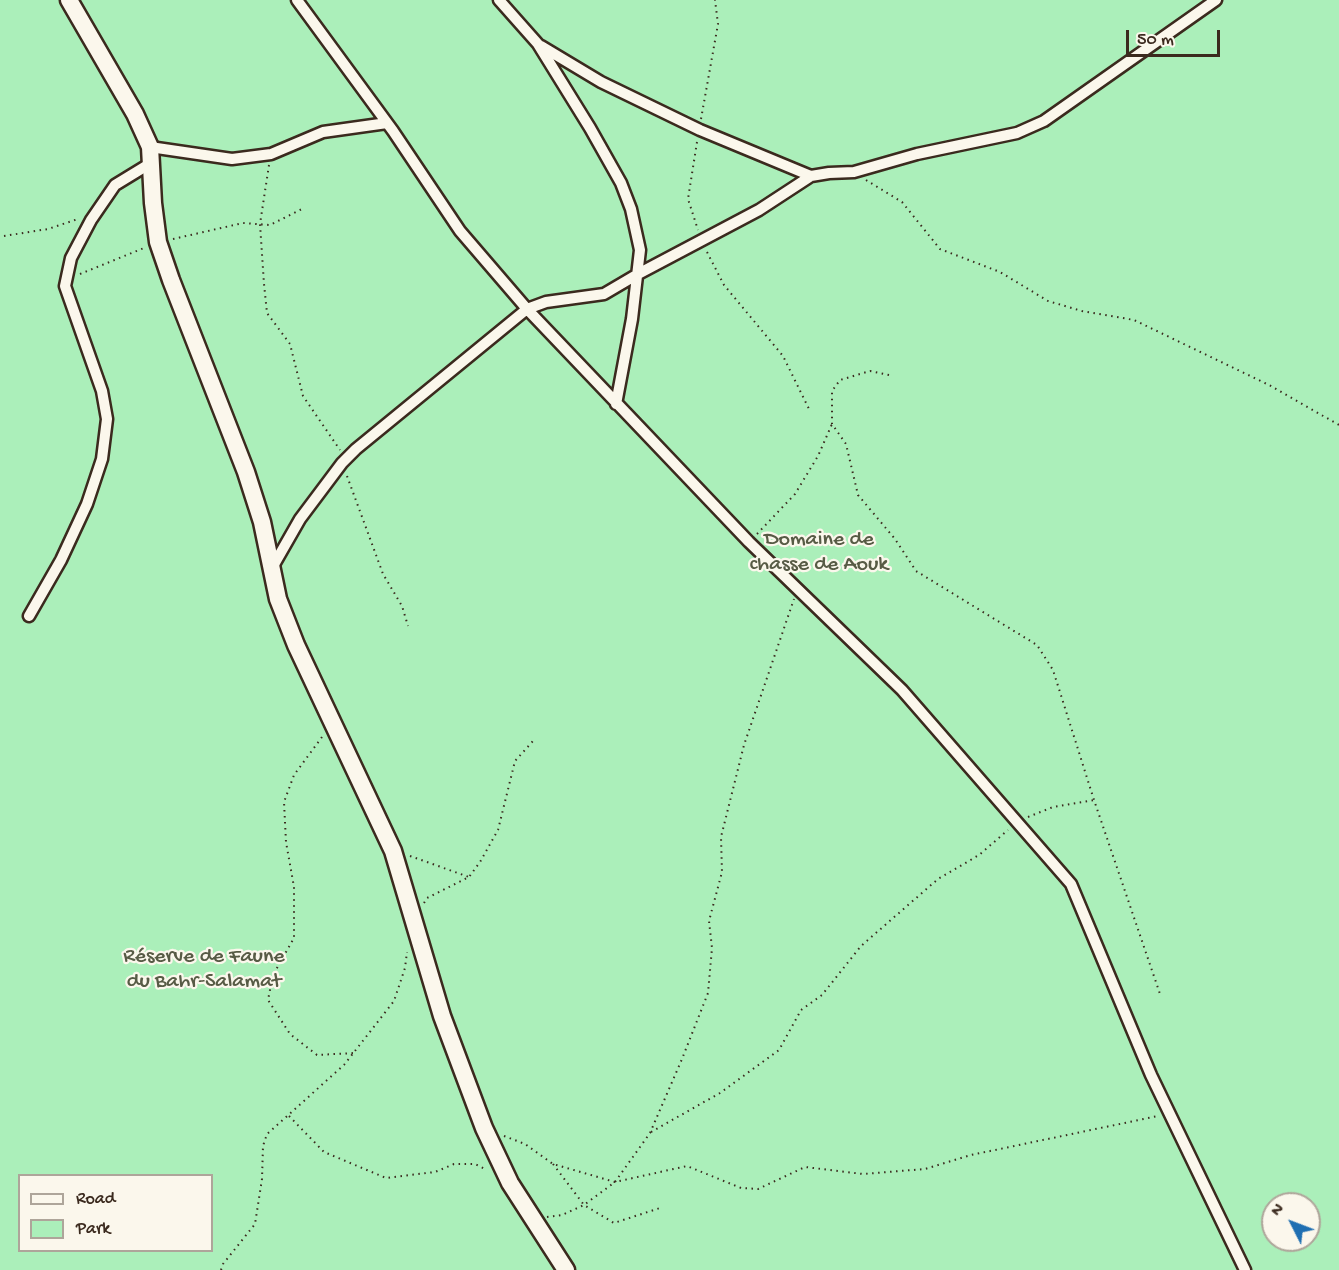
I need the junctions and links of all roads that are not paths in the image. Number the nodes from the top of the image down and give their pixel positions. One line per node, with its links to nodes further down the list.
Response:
1 (69, 0): 7 (main road)
2 (297, 0): 6 (street)
3 (499, 0): 5 (street)
4 (1216, 0): 8 (street)
5 (538, 44): 8 (street); 9 (street)
6 (387, 123): 7 (street); 10 (street)
7 (151, 155): 12 (main road); 13 (street)
8 (811, 176): 9 (street)
9 (638, 274): 10 (street); 11 (street)
10 (527, 309): 11 (street); 12 (street)
11 (616, 404): 15 (street)
12 (272, 568): 14 (main road)
13 (29, 616)
14 (566, 1270)
15 (1245, 1270)

